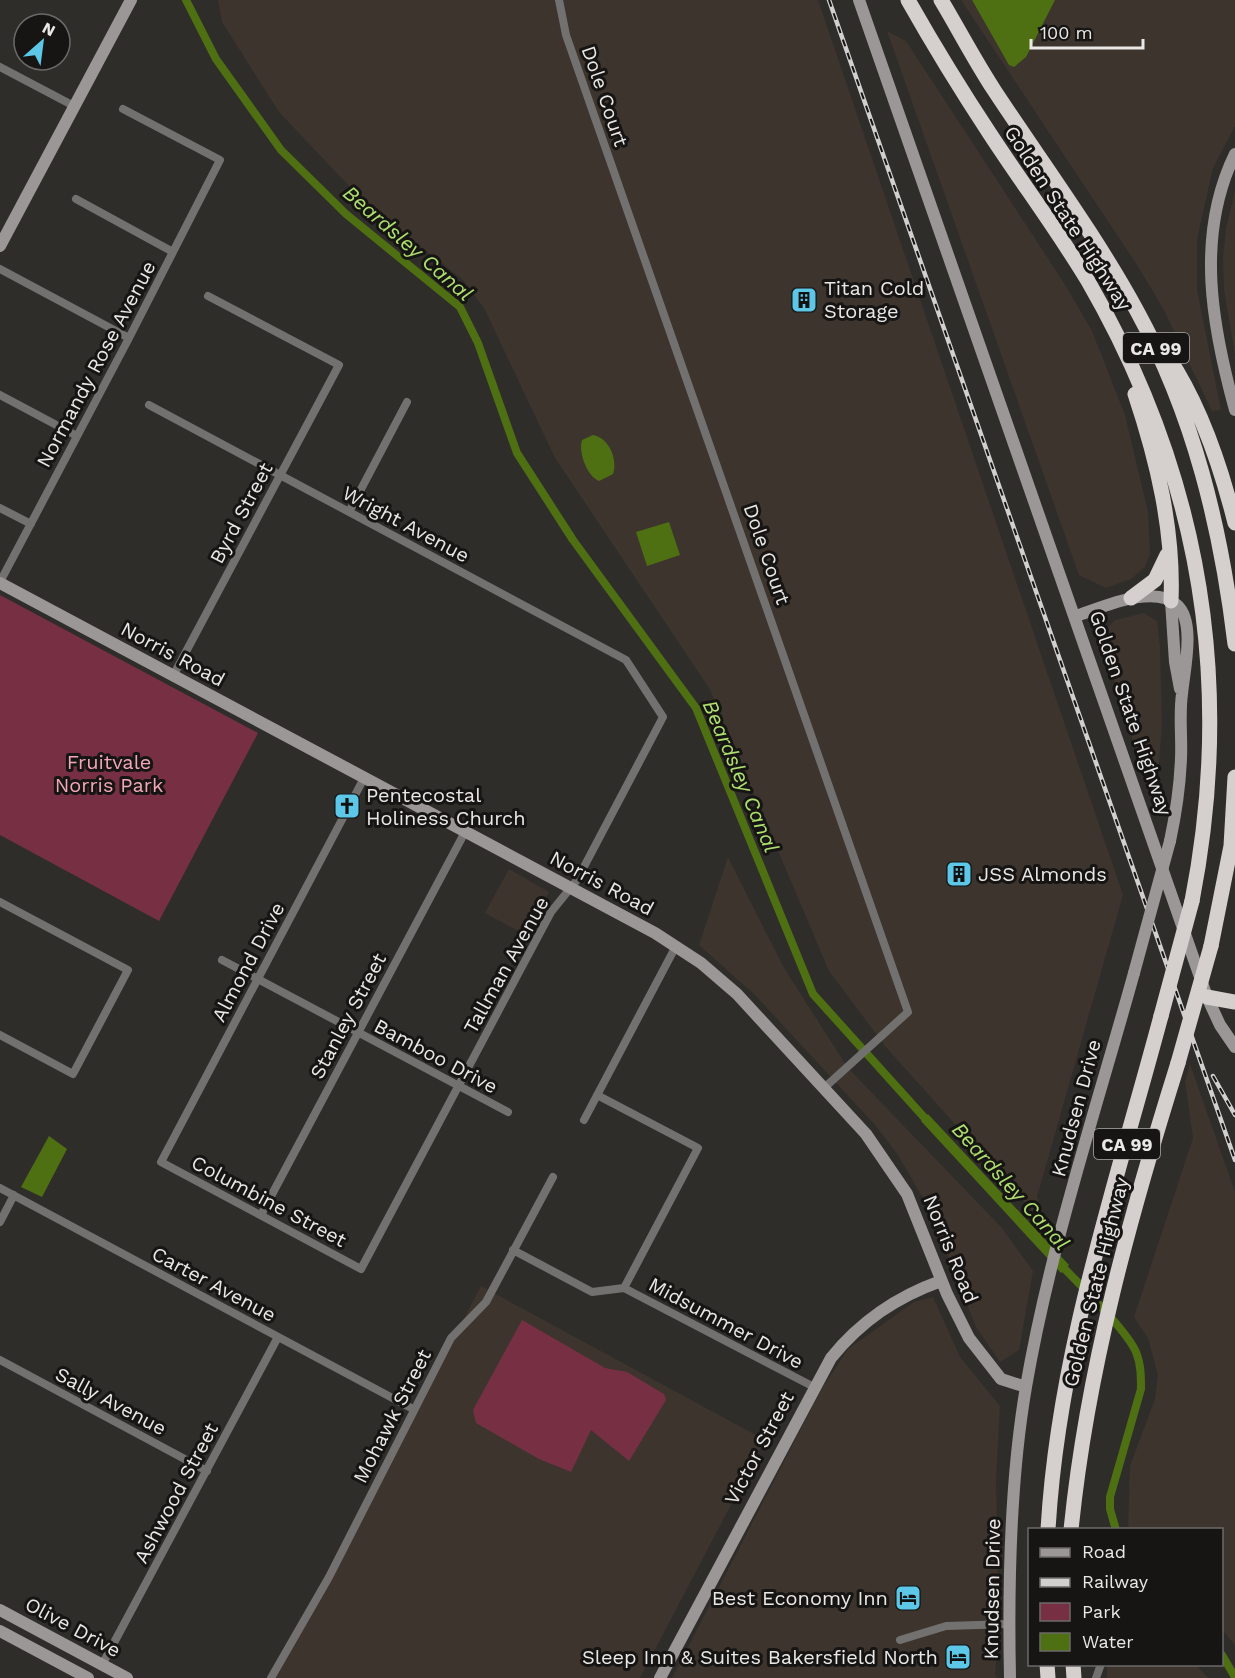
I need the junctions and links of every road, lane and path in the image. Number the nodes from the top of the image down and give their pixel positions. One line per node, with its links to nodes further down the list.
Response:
1 (131, 0): 8 (street)
2 (559, 0): 51 (street, Dole Court)
3 (850, 0): 6 (street)
4 (908, 0): 17 (highway, Golden State Highway / CA 99)
5 (941, 0): 16 (highway, Golden State Highway / CA 99)
6 (860, 3): 33 (street, Golden State Highway)
7 (0, 67): 8 (street)
8 (74, 106): 12 (street)
9 (123, 110): 13 (street, Normandy Rose Avenue)
10 (1235, 154): 22 (street)
11 (76, 199): 13 (street)
12 (0, 246)
13 (173, 252): 18 (street, Normandy Rose Avenue)
14 (0, 270): 18 (street)
15 (208, 296): 24 (street, Byrd Street)
16 (1138, 312): 27 (highway); 34 (highway, Golden State Highway / CA 99)
17 (1116, 331): 29 (highway); 71 (highway, Golden State Highway / CA 99, bridge)
18 (129, 338): 23 (street, Normandy Rose Avenue)
19 (0, 395): 23 (street)
20 (407, 402): 26 (street)
21 (149, 405): 24 (street, Wright Avenue)
22 (1235, 410)
23 (77, 436): 28 (street, Normandy Rose Avenue)
24 (280, 475): 26 (street, Wright Avenue); 35 (street, Byrd Street)
25 (0, 508): 28 (street)
26 (349, 512): 36 (street, Wright Avenue)
27 (1235, 523)
28 (31, 524): 30 (street, Normandy Rose Avenue)
29 (1169, 549): 31 (highway); 32 (highway)
30 (0, 582): 35 (street, Norris Road)
31 (1131, 598): 32 (street); 33 (street)
32 (1171, 601): 67 (street, Knudsen Drive, bridge)
33 (1076, 616): 45 (street, Golden State Highway)
34 (1235, 644)
35 (173, 676): 38 (street, Norris Road)
36 (640, 681): 40 (street, Tallman Avenue)
37 (1235, 777): 72 (highway, Golden State Highway / CA 99, bridge)
38 (364, 778): 39 (street, Norris Road); 44 (street, Almond Drive)
39 (465, 832): 40 (street, Norris Road); 47 (street, Stanley Street)
40 (571, 889): 42 (street, Norris Road); 50 (street, Tallman Avenue)
41 (0, 902): 48 (street)
42 (676, 946): 51 (street, Norris Road); 52 (street)
43 (222, 960): 44 (street, Bamboo Drive)
44 (257, 979): 47 (street, Bamboo Drive); 55 (street, Almond Drive)
45 (1207, 997): 46 (highway); 49 (street)
46 (1235, 1002)
47 (358, 1033): 50 (street, Bamboo Drive); 59 (street, Stanley Street)
48 (0, 1035)
49 (1235, 1047)
50 (458, 1087): 53 (street, Bamboo Drive); 62 (street, Tallman Avenue)
51 (824, 1088): 63 (street, Norris Road)
52 (597, 1095): 54 (street); 64 (street)
53 (508, 1112)
54 (584, 1120)
55 (161, 1162): 59 (street, Columbine Street)
56 (553, 1177): 61 (street, Mohawk Street)
57 (0, 1188): 58 (street, Carter Avenue)
58 (14, 1196): 60 (street); 65 (street, Carter Avenue)
59 (261, 1215): 62 (street, Columbine Street)
60 (0, 1222)
61 (513, 1250): 64 (street); 69 (street, Mohawk Street)
62 (361, 1269)
63 (941, 1281): 67 (street, Norris Road); 68 (street, Victor Street)
64 (624, 1288): 68 (street, Midsummer Drive)
65 (278, 1337): 69 (street, Carter Avenue); 70 (street, Ashwood Street)
66 (0, 1360): 70 (street, Sally Avenue)
67 (1026, 1387): 74 (street, Knudsen Drive)
68 (814, 1388): 81 (street, Victor Street)
69 (413, 1409): 80 (street, Mohawk Street)
70 (207, 1471): 77 (street, Ashwood Street)
71 (1048, 1528)
72 (1071, 1528)
73 (0, 1610): 77 (street, Olive Drive)
74 (1010, 1624): 76 (street); 82 (street, Knudsen Drive)
75 (0, 1631): 78 (street, Olive Drive)
76 (900, 1641)
77 (102, 1665): 79 (street, Olive Drive)
78 (88, 1678)
79 (127, 1678)
80 (271, 1678)
81 (660, 1678)
82 (1010, 1678)

